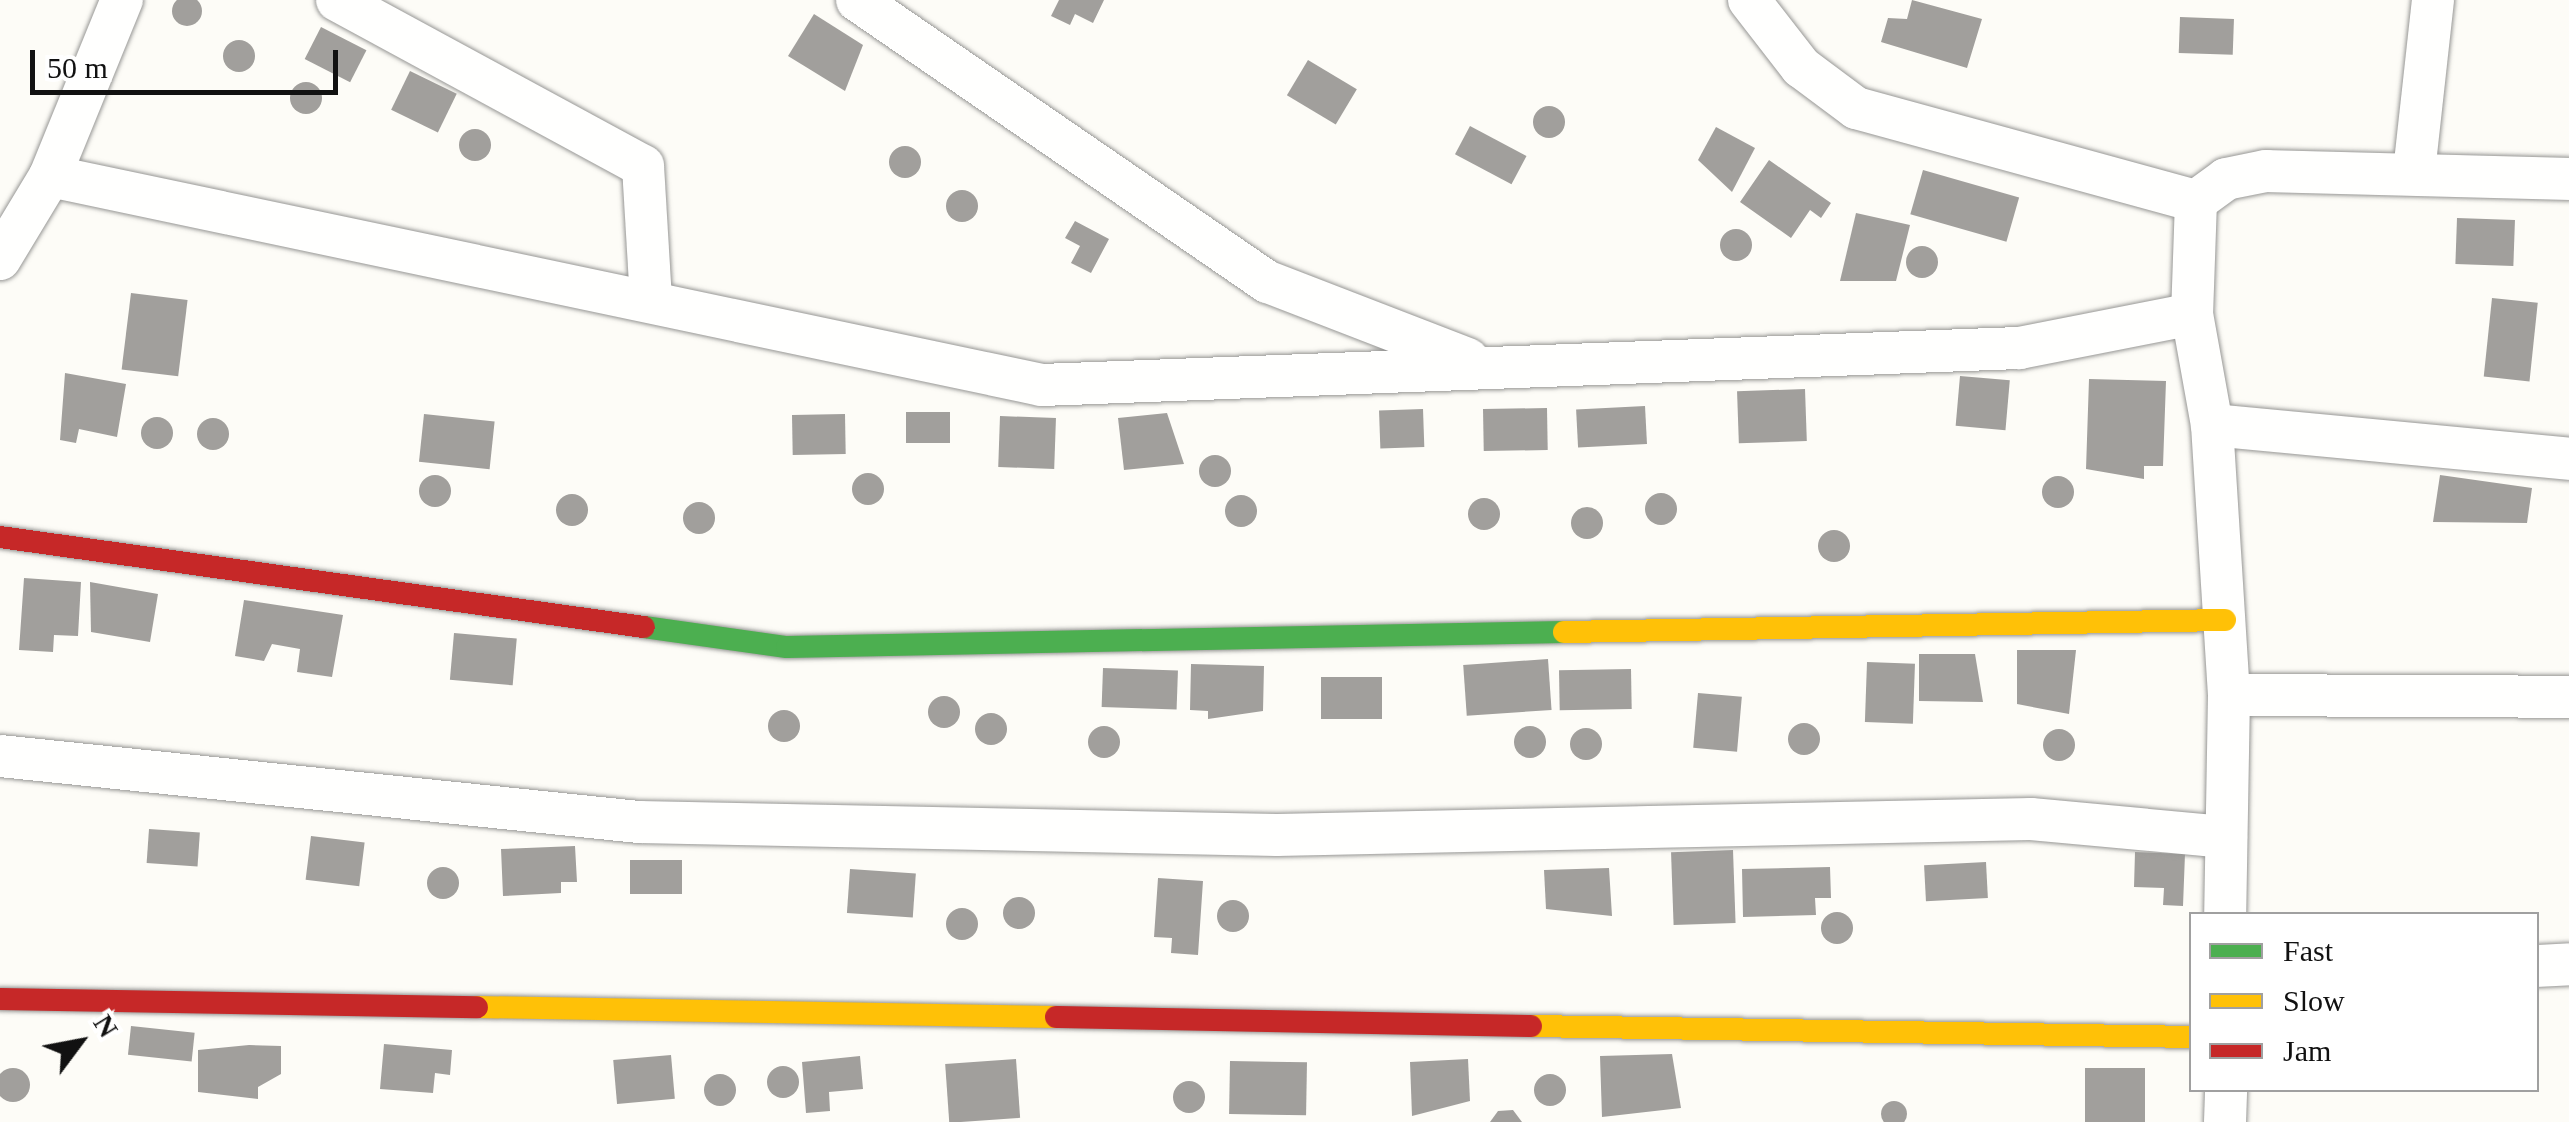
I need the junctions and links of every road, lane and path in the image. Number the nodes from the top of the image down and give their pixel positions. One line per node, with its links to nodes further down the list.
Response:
1 (122, 0): 7 (street)
2 (337, 0): 11 (street)
3 (857, 0): 13 (street)
4 (1749, 0): 9 (street)
5 (2433, 0): 6 (street)
6 (2414, 172): 8 (street); 9 (street)
7 (50, 176): 10 (street); 11 (street)
8 (2569, 179)
9 (2196, 200): 12 (street)
10 (0, 259)
11 (650, 300): 13 (street)
12 (2192, 314): 13 (street); 14 (street)
13 (1482, 364)
14 (2212, 425): 15 (street); 17 (street)
15 (2569, 459)
16 (0, 536): 17 (street)
17 (2225, 620): 18 (street)
18 (2229, 696): 19 (street); 21 (street)
19 (2569, 697)
20 (0, 756): 21 (street)
21 (2226, 836): 22 (street)
22 (2225, 912)
23 (2569, 964): 24 (street)
24 (2539, 966)
25 (0, 999): 26 (street)
26 (2189, 1038)
27 (2226, 1092): 28 (street)
28 (2225, 1122)

